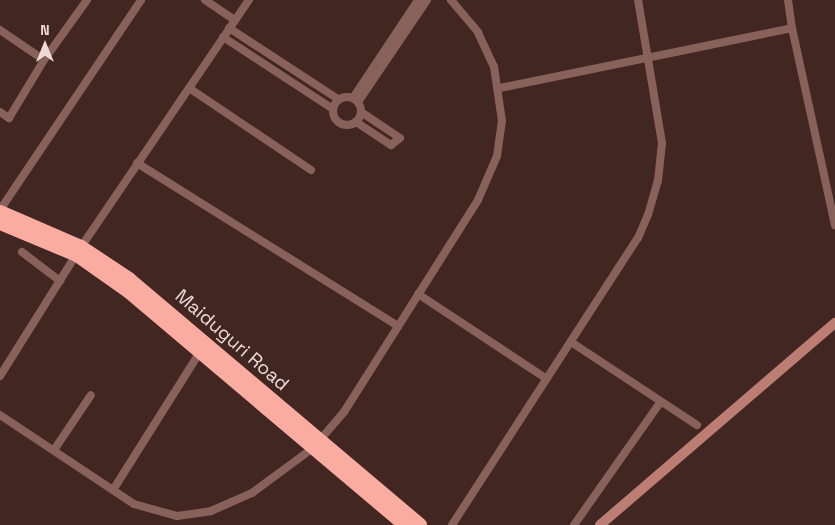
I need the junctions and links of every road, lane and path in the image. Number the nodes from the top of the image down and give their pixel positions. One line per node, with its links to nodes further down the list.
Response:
1 (75, 0): 10 (street)
2 (141, 0): 31 (street)
3 (205, 0): 11 (street)
4 (249, 0): 11 (street)
5 (418, 0): 13 (street)
6 (427, 0): 13 (street)
7 (451, 0): 22 (street)
8 (638, 0): 17 (street)
9 (788, 0): 14 (street)
10 (85, 3): 18 (street)
11 (235, 20): 12 (street)
12 (229, 28): 16 (street); 19 (street)
13 (403, 28): 24 (street)
14 (792, 28): 17 (street); 33 (street)
15 (0, 30): 18 (street)
16 (223, 37): 20 (street); 21 (street)
17 (648, 59): 22 (street); 40 (street)
18 (44, 60): 26 (street)
19 (302, 76): 20 (street); 23 (street)
20 (296, 85): 25 (street)
21 (189, 88): 29 (street); 30 (street)
22 (500, 88): 37 (street)
23 (338, 100): 24 (street); 25 (street)
24 (355, 100): 27 (street)
25 (333, 109): 28 (street)
26 (0, 112)
27 (361, 112): 28 (street); 28 (street)
28 (356, 122)
29 (138, 163): 34 (street); 39 (street)
30 (311, 170)
31 (0, 211): 34 (highway, Maiduguri Road)
32 (0, 223): 34 (highway, Maiduguri Road)
33 (835, 225)
34 (79, 251): 36 (street); 41 (highway, Maiduguri Road); 48 (highway, Maiduguri Road)
35 (22, 252): 36 (street)
36 (60, 281): 42 (street)
37 (418, 294): 39 (street); 43 (street)
38 (835, 323): 55 (street)
39 (398, 326): 48 (street)
40 (571, 342): 43 (street); 45 (street)
41 (200, 352): 48 (highway, Maiduguri Road); 50 (street)
42 (2, 371)
43 (547, 379): 53 (street)
44 (91, 395): 49 (street)
45 (661, 401): 47 (street); 54 (street)
46 (0, 415): 49 (street)
47 (697, 425)
48 (317, 444): 50 (street); 51 (highway, Maiduguri Road); 52 (highway, Maiduguri Road)
49 (54, 450): 50 (street)
50 (113, 490)
51 (405, 525)
52 (420, 525)
53 (452, 525)
54 (574, 525)
55 (600, 525)

